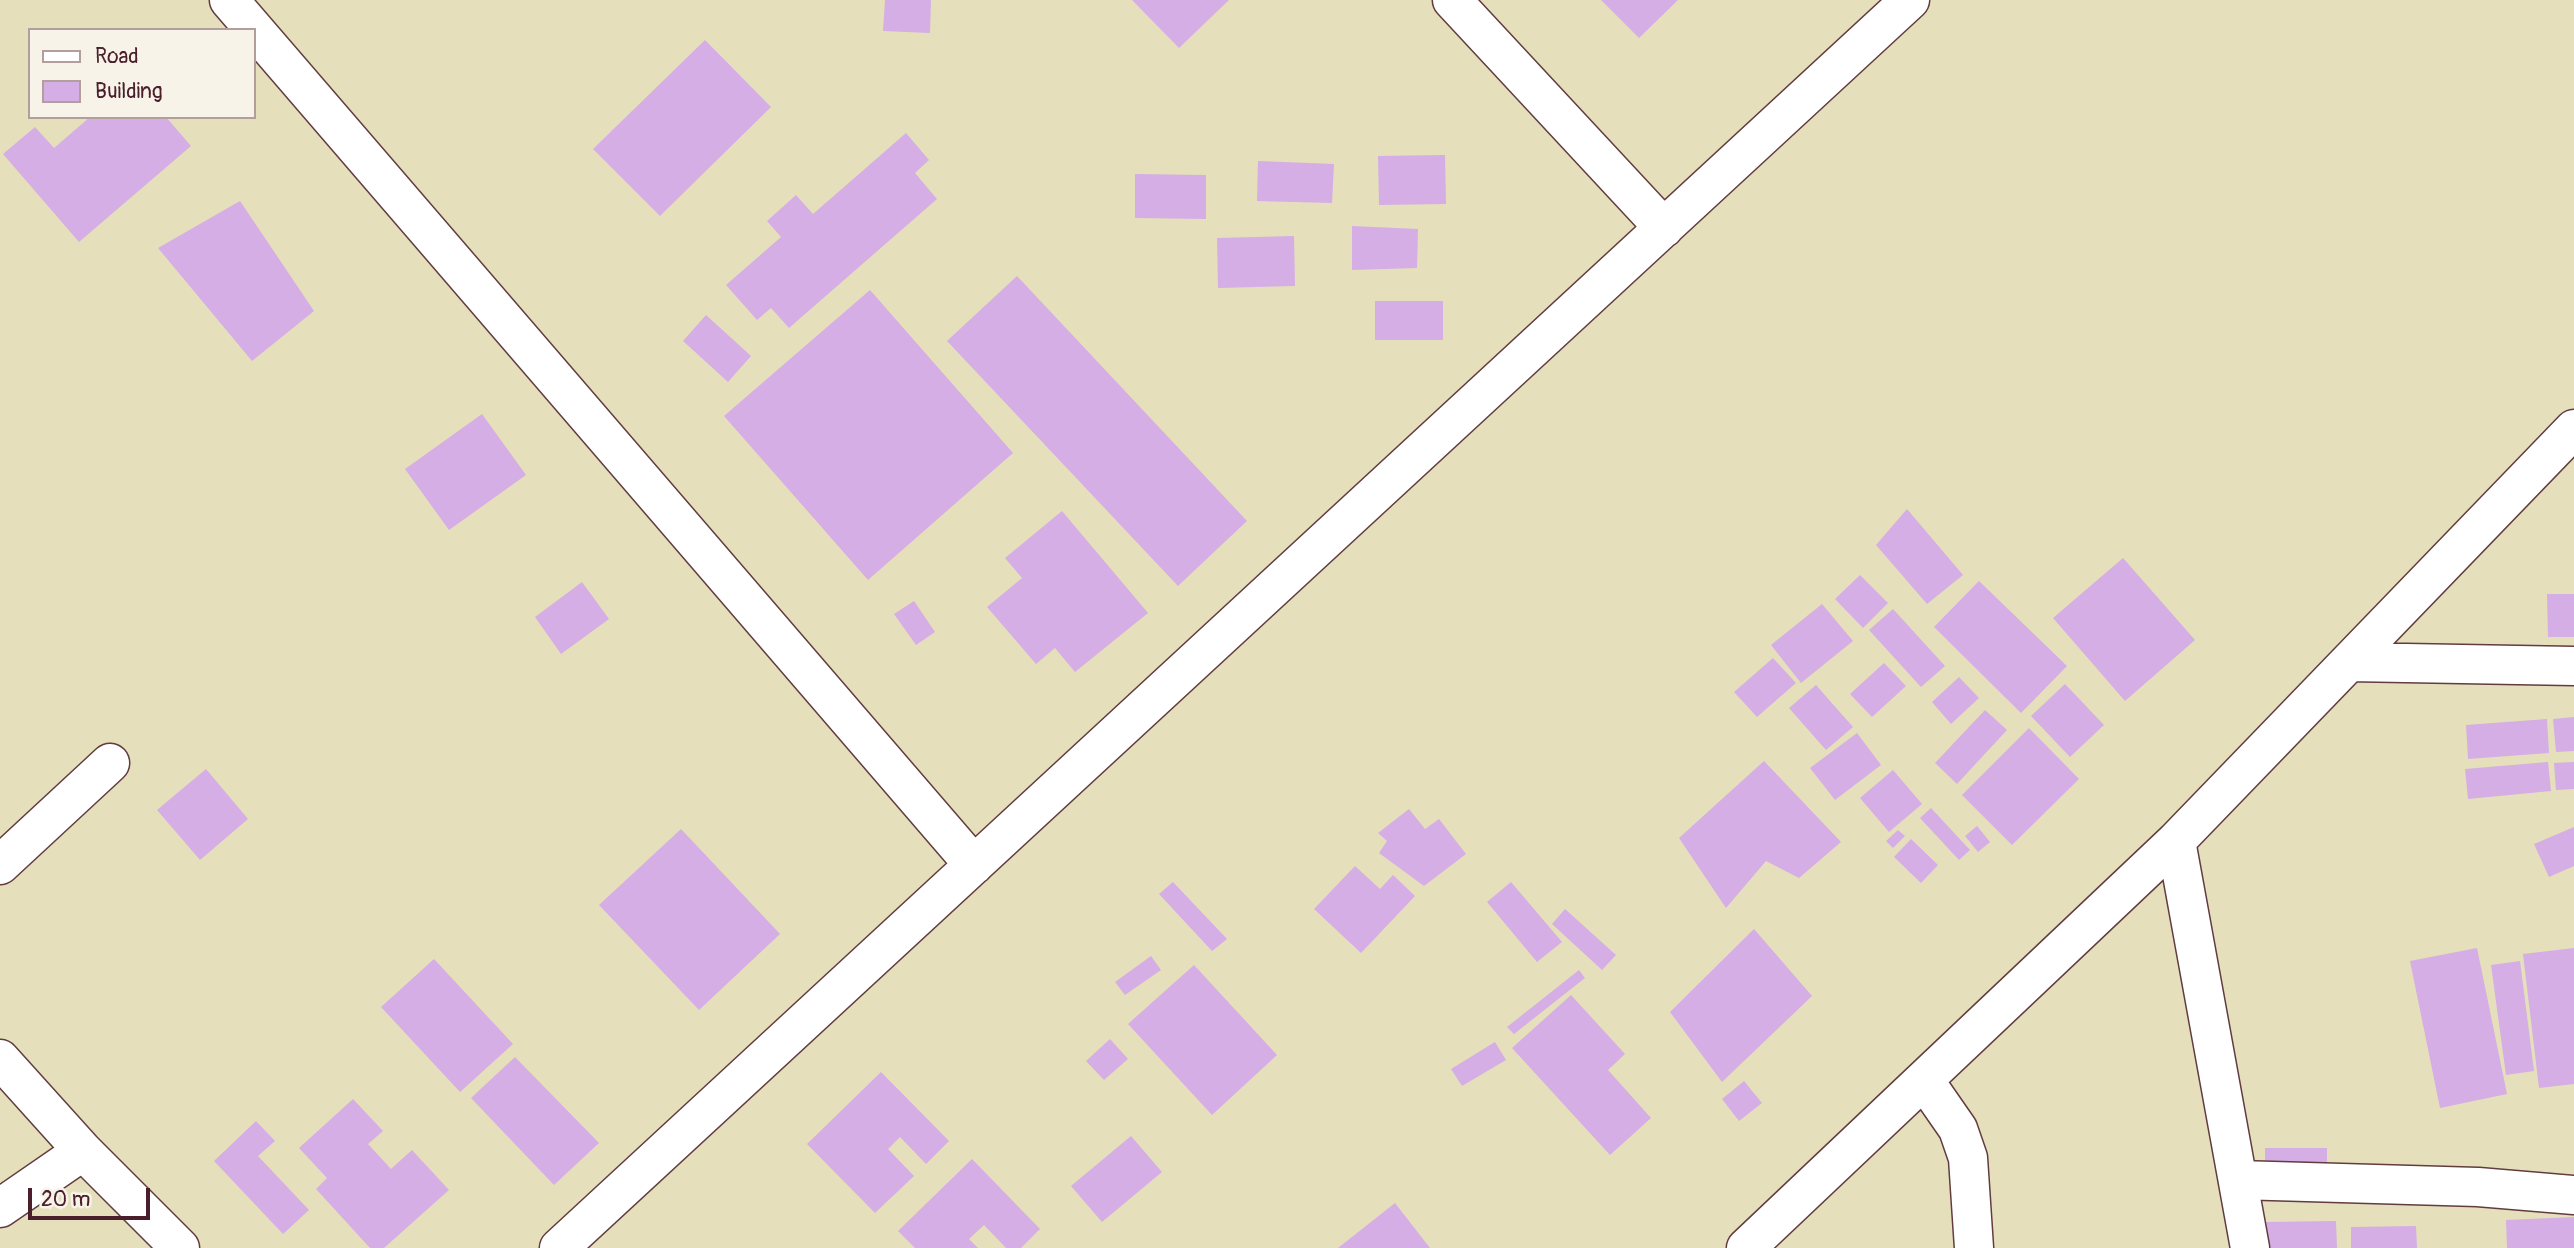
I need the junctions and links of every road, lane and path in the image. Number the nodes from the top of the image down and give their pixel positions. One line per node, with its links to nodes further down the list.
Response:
1 (229, 0): 4 (street)
2 (1452, 0): 6 (street)
3 (1910, 0): 6 (street)
4 (253, 28)
5 (256, 31): 13 (street)
6 (1664, 228): 13 (street)
7 (2574, 429): 8 (street)
8 (2349, 662): 9 (street); 11 (street)
9 (2574, 666)
10 (110, 763): 12 (street)
11 (2176, 841): 15 (street); 17 (street)
12 (0, 865)
13 (974, 865): 21 (street)
14 (0, 1059): 16 (street)
15 (1924, 1080): 22 (street); 23 (street)
16 (83, 1151): 19 (street); 20 (street)
17 (2238, 1180): 18 (street); 24 (street)
18 (2574, 1195)
19 (0, 1208)
20 (180, 1248)
21 (559, 1248)
22 (1746, 1248)
23 (1974, 1248)
24 (2250, 1248)

